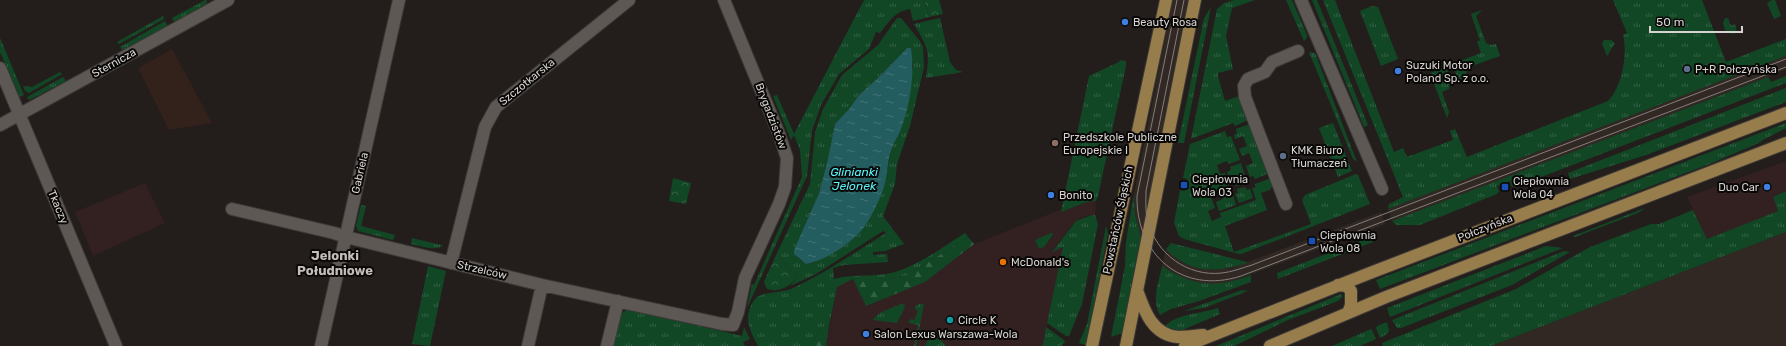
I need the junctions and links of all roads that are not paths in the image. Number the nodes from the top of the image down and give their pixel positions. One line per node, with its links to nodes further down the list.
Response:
1 (399, 0): 17 (street, Gabriela)
2 (630, 0): 18 (street, Szczotkarska)
3 (724, 0): 24 (street, Brygadzistów)
4 (1166, 0): 30 (main road, Powstańców Śląskich)
5 (1195, 0): 21 (main road)
6 (1301, 0): 14 (street)
7 (221, 2): 11 (street, Sternicza)
8 (1298, 51): 15 (street)
9 (0, 68): 11 (street, Tkaczy)
10 (1786, 113): 20 (main road, Połczyńska)
11 (19, 114): 12 (street, Sternicza); 26 (street, Tkaczy)
12 (0, 125)
13 (1786, 143): 23 (main road)
14 (1382, 190)
15 (1286, 204)
16 (232, 210): 17 (street, Strzelców)
17 (346, 237): 18 (street, Strzelców); 27 (street, Gabriela)
18 (451, 263): 19 (street, Strzelców)
19 (542, 285): 22 (street, Strzelców); 28 (street)
20 (1338, 285): 23 (main road); 25 (main road, Połczyńska)
21 (1137, 290): 25 (main road); 31 (main road)
22 (618, 301): 24 (street, Strzelców); 29 (street)
23 (1348, 314): 33 (main road)
24 (733, 325)
25 (1214, 334): 32 (main road, Połczyńska)
26 (116, 346)
27 (321, 346)
28 (528, 346)
29 (607, 346)
30 (1092, 346)
31 (1126, 346)
32 (1185, 346)
33 (1270, 346)

